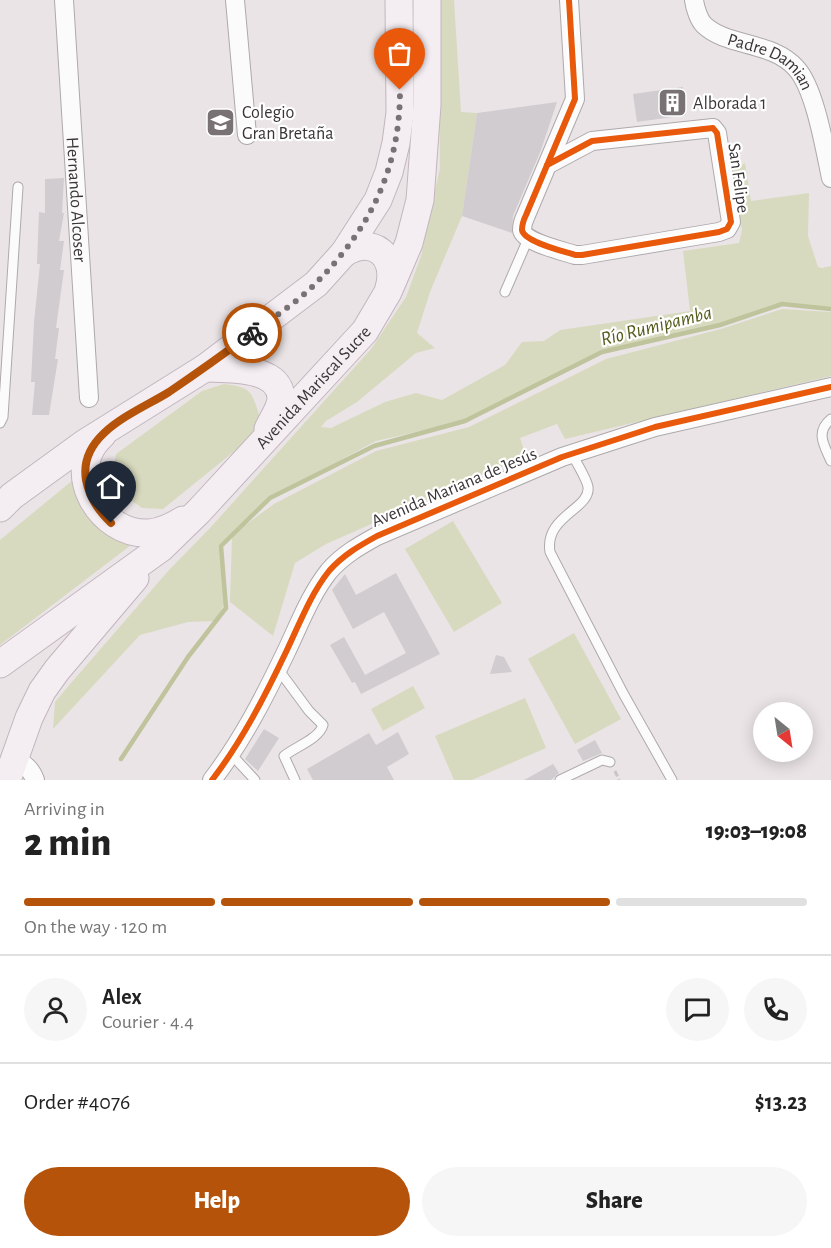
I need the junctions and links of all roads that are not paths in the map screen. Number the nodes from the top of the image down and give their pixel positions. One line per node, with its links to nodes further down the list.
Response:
1 (64, 0): 17 (street, Hernando Alcoser)
2 (235, 0): 7 (street)
3 (399, 0): 12 (main road)
4 (427, 0): 13 (main road, Avenida Mariscal Sucre)
5 (569, 0): 8 (street)
6 (694, 0): 9 (street, Padre Damian)
7 (247, 135)
8 (547, 165): 11 (street); 11 (street, San Felipe)
9 (831, 178)
10 (18, 187): 19 (lane)
11 (528, 239): 14 (lane)
12 (344, 253): 13 (main road); 15 (main road)
13 (388, 292): 21 (main road, Avenida Mariscal Sucre)
14 (505, 292)
15 (205, 368): 20 (main road); 21 (main road)
16 (831, 387): 22 (street, Avenida Mariana de Jesús)
17 (89, 398)
18 (831, 419): 23 (lane)
19 (0, 423)
20 (114, 425): 24 (main road); 25 (main road)
21 (263, 441): 25 (main road, Avenida Mariscal Sucre)
22 (572, 454): 28 (street, Avenida Mariana de Jesús); 37 (lane)
23 (831, 461)
24 (0, 508)
25 (199, 511): 26 (main road, Avenida Mariscal Sucre)
26 (161, 548): 27 (main road, Avenida Mariscal Sucre); 31 (main road)
27 (0, 663)
28 (278, 669): 29 (street, Avenida Mariana de Jesús); 35 (lane)
29 (231, 754): 32 (street, Avenida Mariana de Jesús); 34 (lane)
30 (610, 762): 36 (lane)
31 (11, 769): 33 (street)
32 (219, 775)
33 (35, 780)
34 (255, 780)
35 (295, 780)
36 (560, 780)
37 (672, 780)

